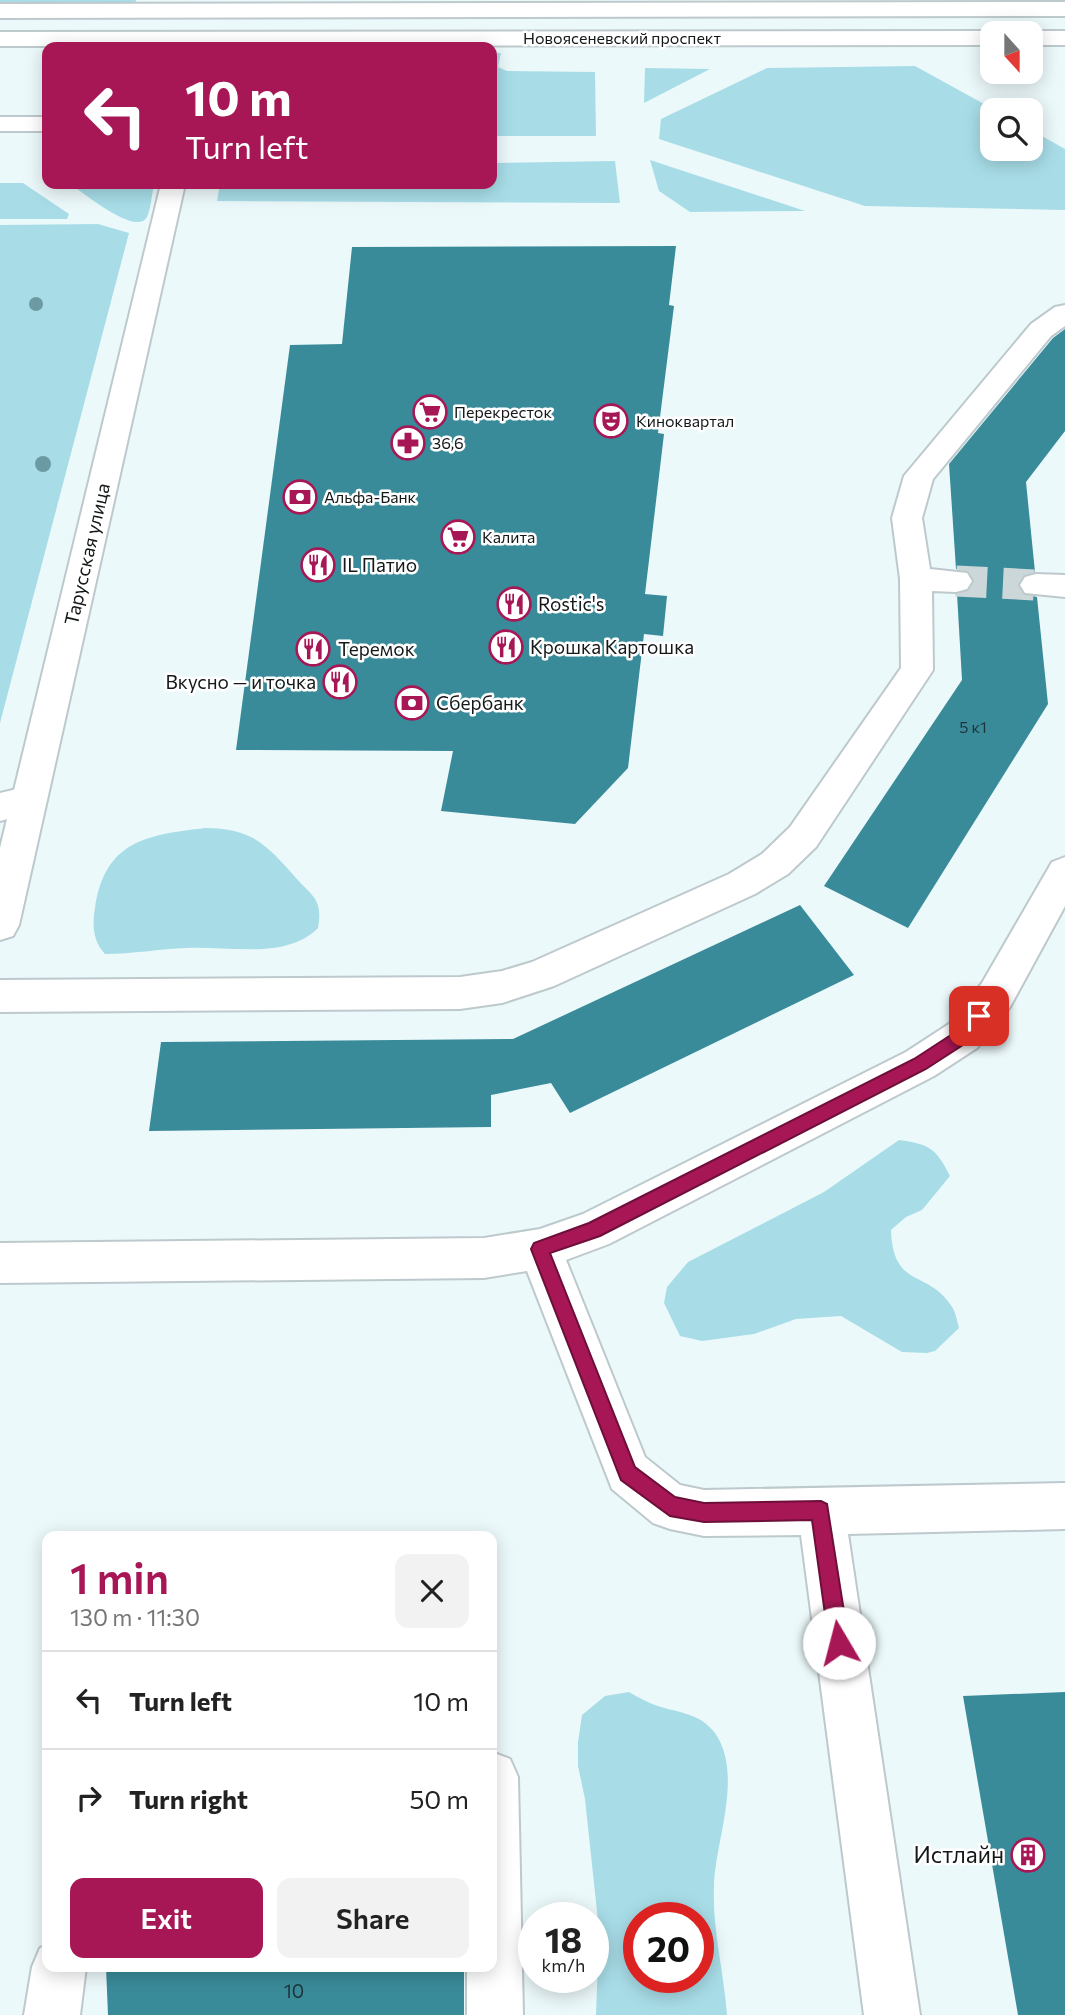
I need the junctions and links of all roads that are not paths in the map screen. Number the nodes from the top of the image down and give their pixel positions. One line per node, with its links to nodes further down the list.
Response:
1 (629, 5): 2 (main road, Новоясеневский проспект); 3 (main road, Новоясеневский проспект)
2 (215, 6): 4 (main road, Новоясеневский проспект); 10 (main road)
3 (1065, 9)
4 (0, 11)
5 (980, 38): 11 (main road, Новоясеневский проспект)
6 (1043, 38): 7 (main road)
7 (1065, 38)
8 (0, 39): 9 (main road, Новоясеневский проспект)
9 (154, 42)
10 (206, 42)
11 (363, 42)
12 (0, 124): 13 (main road)
13 (42, 124)
14 (172, 189): 18 (main road, Тарусская улица)
15 (1065, 313): 16 (main road)
16 (916, 579): 17 (main road); 21 (main road)
17 (956, 581)
18 (15, 804): 20 (main road, Тарусская улица)
19 (1065, 873): 22 (main road)
20 (0, 925)
21 (0, 996)
22 (540, 1249): 23 (main road); 25 (main road)
23 (0, 1263)
24 (1065, 1506): 25 (main road)
25 (821, 1510): 30 (main road)
26 (58, 1972): 28 (main road)
27 (494, 1972): 29 (main road)
28 (52, 2015)
29 (495, 2015)
30 (892, 2015)

